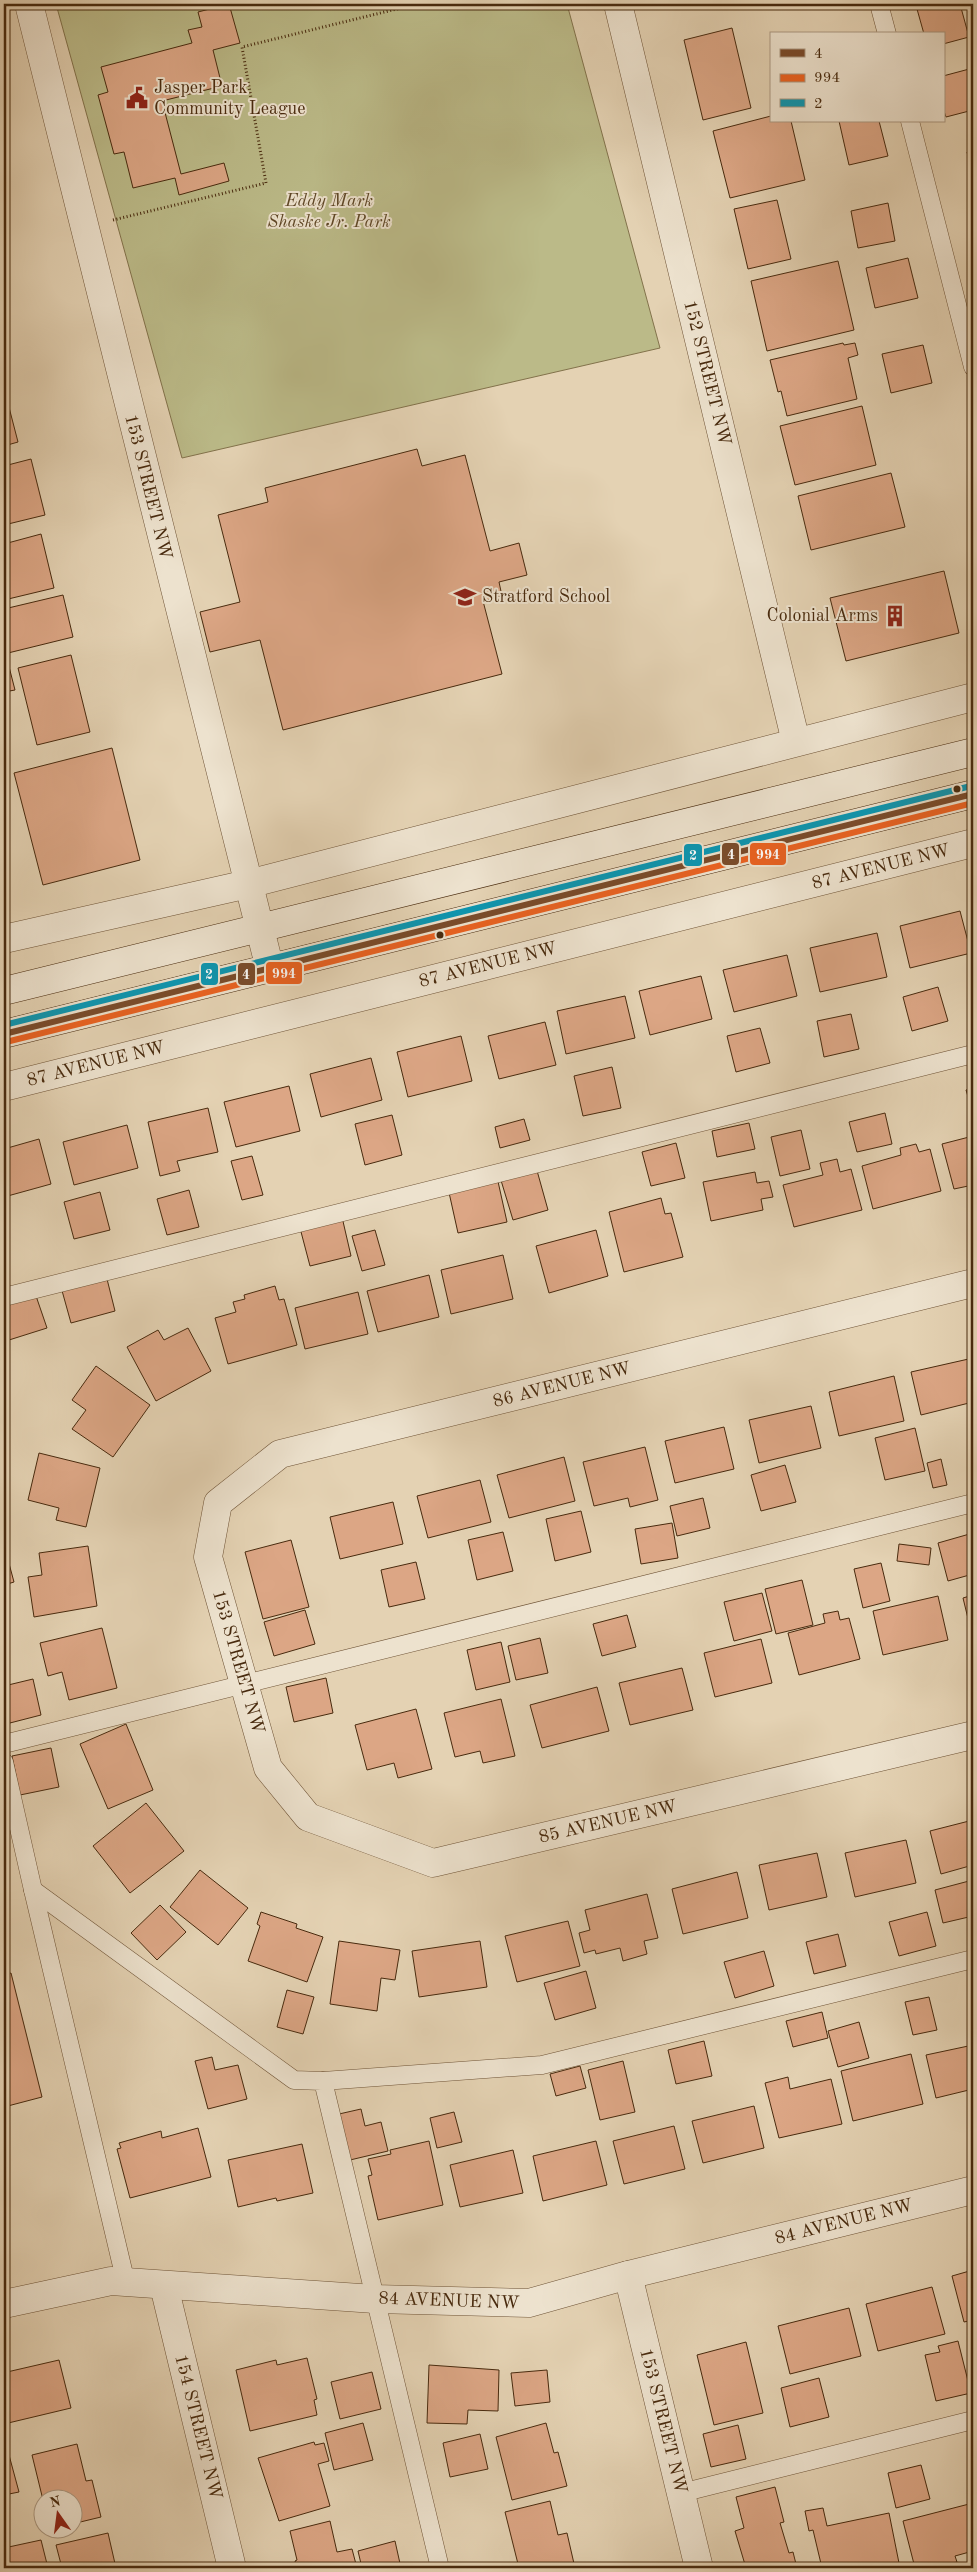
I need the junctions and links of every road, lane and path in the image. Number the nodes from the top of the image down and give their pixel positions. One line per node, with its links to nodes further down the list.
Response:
1 (29, 4): 7 (street, 153 STREET NW)
2 (417, 4): 7 (path)
3 (618, 4): 10 (street, 152 STREET NW)
4 (879, 4): 5 (lane)
5 (886, 32)
6 (910, 122): 8 (lane)
7 (84, 227): 14 (street, 153 STREET NW)
8 (973, 367)
9 (973, 697): 10 (street)
10 (796, 742): 14 (street)
11 (973, 752): 15 (street)
12 (973, 794): 17 (street)
13 (973, 843): 21 (street, 87 AVENUE NW)
14 (248, 884): 15 (street, 153 STREET NW); 16 (street)
15 (260, 928): 17 (street, 153 STREET NW); 18 (street)
16 (4, 939)
17 (270, 969): 19 (street)
18 (4, 991)
19 (4, 1034)
20 (973, 1054): 23 (lane)
21 (4, 1087)
22 (973, 1283): 25 (street, 86 AVENUE NW)
23 (4, 1297)
24 (973, 1503): 26 (lane)
25 (208, 1556): 26 (street, 153 STREET NW)
26 (244, 1685): 28 (lane); 30 (street, 153 STREET NW)
27 (973, 1735): 30 (street, 85 AVENUE NW)
28 (4, 1744)
29 (4, 1762): 31 (lane)
30 (268, 1768)
31 (33, 1890): 33 (lane); 36 (lane)
32 (973, 1958): 33 (lane)
33 (323, 2081): 38 (lane)
34 (973, 2190): 35 (street, 84 AVENUE NW)
35 (628, 2275): 38 (street, 84 AVENUE NW); 41 (street, 153 STREET NW)
36 (126, 2283): 37 (street, 84 AVENUE NW); 39 (street, 84 AVENUE NW)
37 (164, 2286): 38 (street, 84 AVENUE NW); 42 (street, 154 STREET NW)
38 (375, 2298): 43 (lane)
39 (4, 2304)
40 (973, 2420): 41 (lane)
41 (681, 2493): 44 (street, 153 STREET NW)
42 (232, 2568)
43 (440, 2568)
44 (699, 2568)

